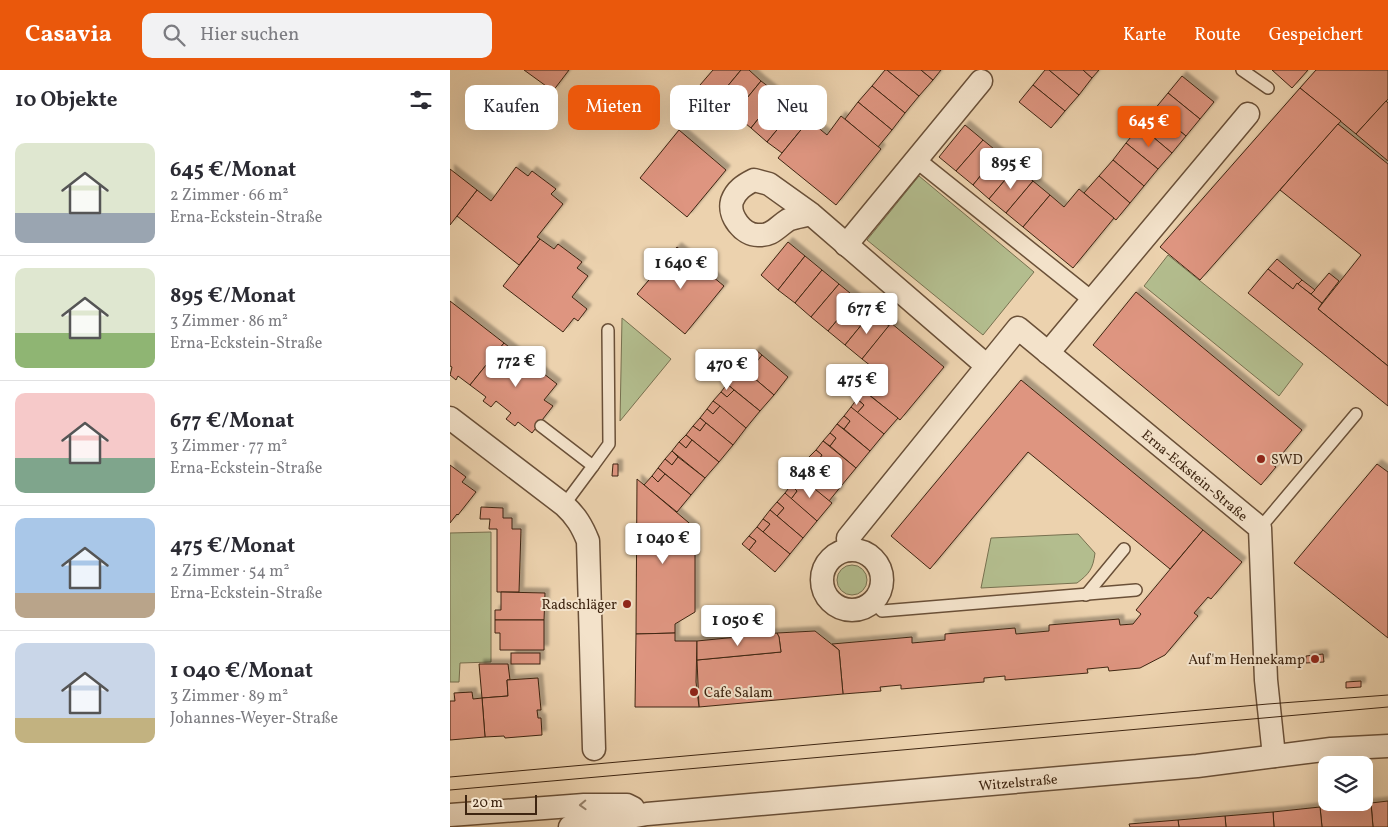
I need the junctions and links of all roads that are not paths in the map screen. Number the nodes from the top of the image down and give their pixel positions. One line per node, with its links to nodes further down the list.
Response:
1 (1242, 70): 3 (lane)
2 (981, 81): 5 (street)
3 (1268, 88)
4 (1248, 114): 8 (street)
5 (917, 160): 7 (street); 8 (street)
6 (811, 214): 7 (street)
7 (846, 245): 11 (street)
8 (1092, 300): 10 (street)
9 (608, 330): 15 (lane)
10 (1048, 352): 11 (street, Erna-Eckstein-Straße); 17 (street, Erna-Eckstein-Straße)
11 (987, 366): 19 (street, Erna-Eckstein-Straße)
12 (1356, 414): 17 (lane)
13 (450, 418): 16 (street)
14 (541, 426): 15 (lane)
15 (593, 466): 16 (lane)
16 (564, 505): 24 (street)
17 (1260, 528): 25 (street, Erna-Eckstein-Straße)
18 (1124, 549): 21 (lane)
19 (849, 550): 22 (street); 22 (street)
20 (1136, 590): 21 (lane)
21 (1086, 595): 22 (lane)
22 (873, 602)
23 (1388, 746): 25 (street, Witzelstraße)
24 (594, 748)
25 (1274, 756): 26 (street, Witzelstraße)
26 (647, 814): 27 (street, Witzelstraße, one-way to 27); 28 (street, Witzelstraße)
27 (450, 815)
28 (570, 827)

